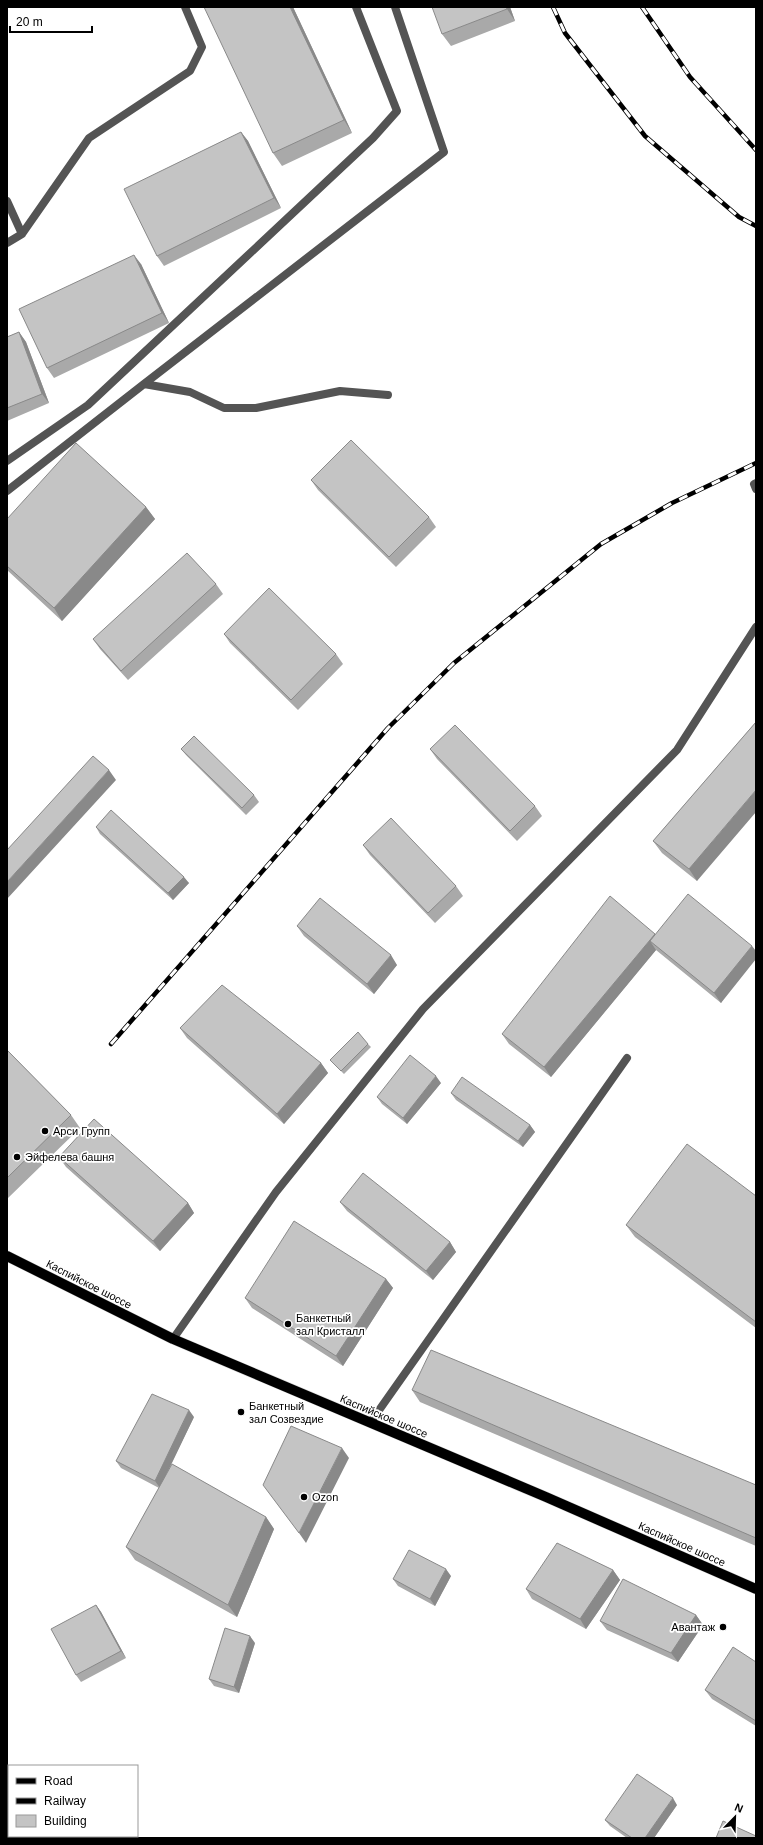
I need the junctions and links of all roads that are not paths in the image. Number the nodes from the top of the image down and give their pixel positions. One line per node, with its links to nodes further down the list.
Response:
1 (185, 7): 5 (lane)
2 (356, 7): 9 (lane)
3 (395, 7): 7 (lane)
4 (7, 201): 5 (lane)
5 (22, 234): 6 (lane)
6 (7, 243)
7 (144, 384): 8 (lane); 12 (lane)
8 (388, 395)
9 (7, 462)
10 (756, 483): 11 (lane)
11 (756, 490)
12 (7, 491)
13 (756, 627): 16 (lane)
14 (628, 1058): 17 (lane)
15 (7, 1256): 16 (main road, Каспийское шоссе)
16 (173, 1339): 17 (main road, Каспийское шоссе)
17 (370, 1423): 18 (main road, Каспийское шоссе)
18 (756, 1589)

